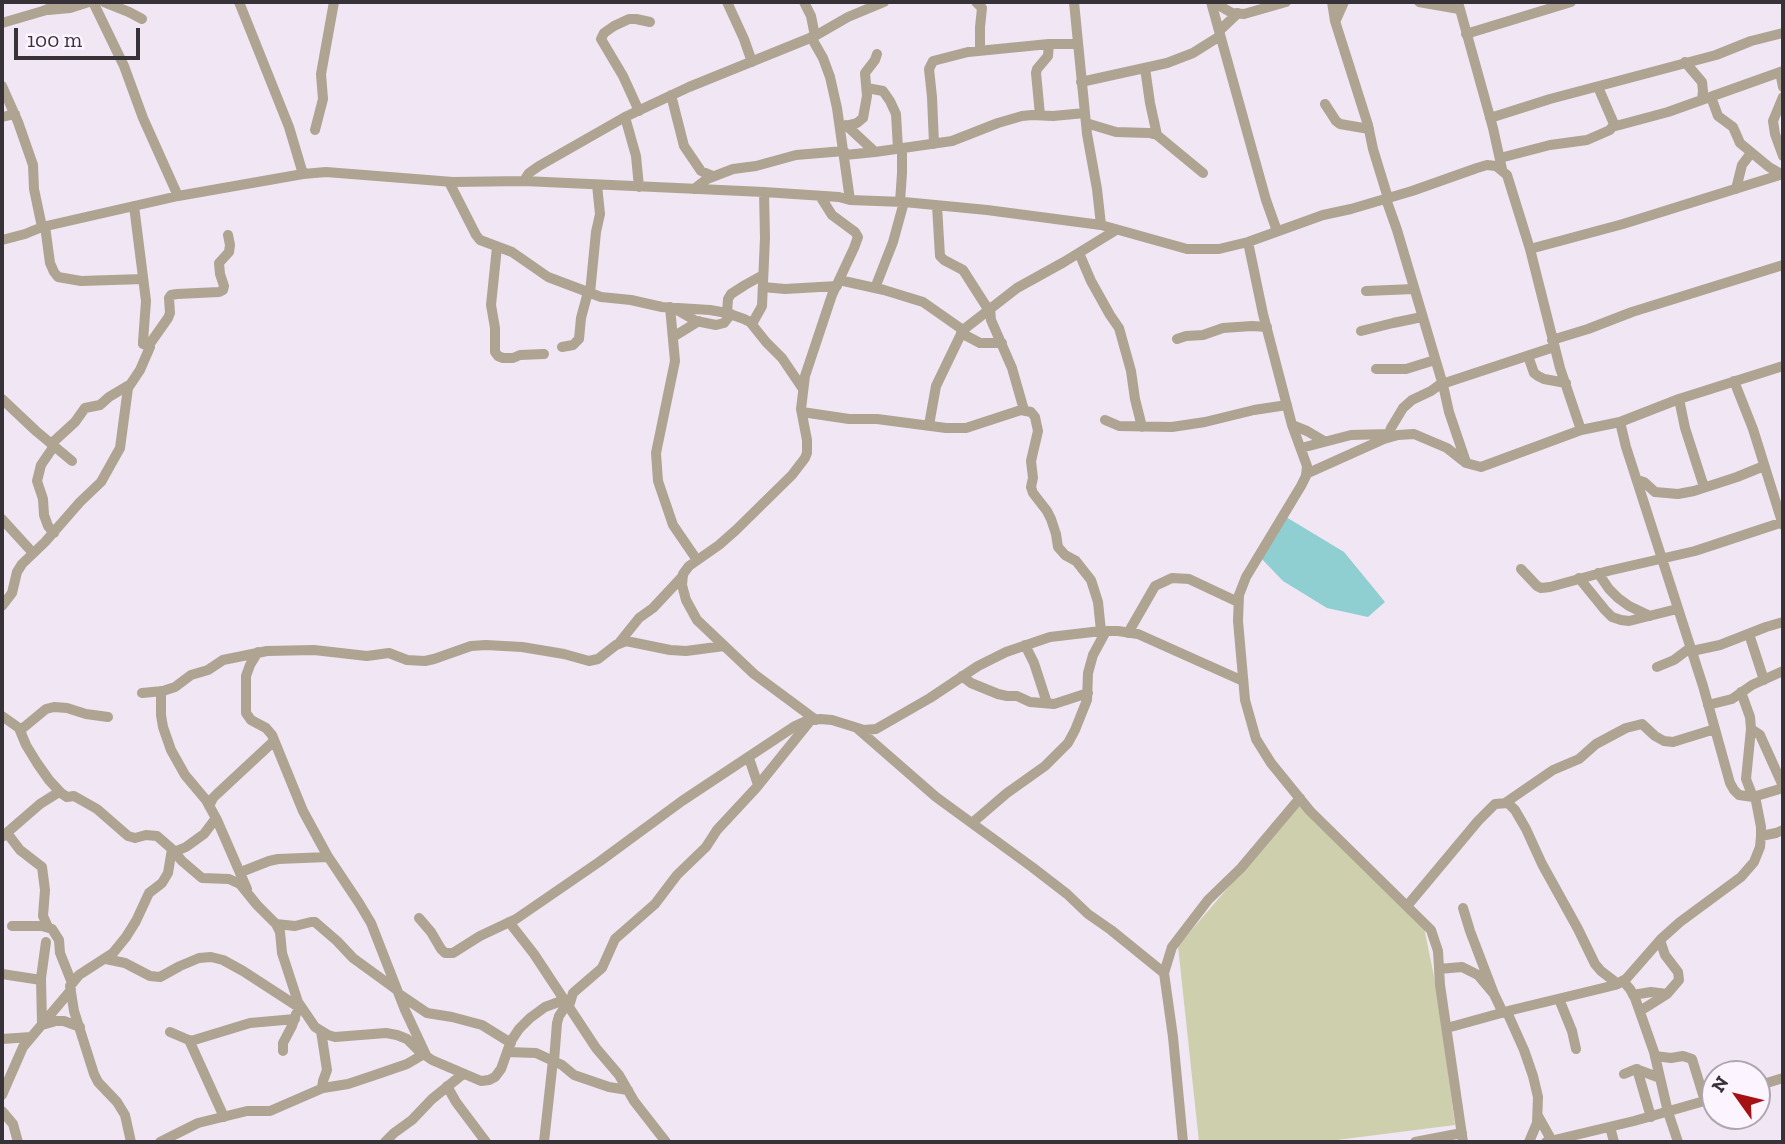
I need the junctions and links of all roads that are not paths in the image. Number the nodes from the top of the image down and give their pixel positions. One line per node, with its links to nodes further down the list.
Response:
1 (58, 2): 20 (street)
2 (91, 2): 20 (street); 79 (street)
3 (104, 2): 22 (street)
4 (239, 2): 69 (street)
5 (324, 2): 18 (street)
6 (727, 2): 34 (street)
7 (804, 2): 29 (street)
8 (884, 2): 29 (street)
9 (976, 2): 32 (street)
10 (1074, 2): 31 (street)
11 (1212, 2): 21 (street); 27 (street)
12 (1286, 2): 17 (street)
13 (1332, 2): 23 (street)
14 (1344, 2): 23 (street)
15 (1419, 2): 19 (street)
16 (1571, 2): 28 (street)
17 (1270, 4): 21 (street)
18 (333, 6): 58 (street)
19 (1459, 6): 28 (street)
20 (44, 11): 25 (street)
21 (1238, 13): 27 (street)
22 (142, 19)
23 (1335, 21): 57 (street)
24 (650, 22): 47 (street)
25 (2, 23)
26 (1783, 33): 35 (street)
27 (1220, 34): 36 (street); 89 (street)
28 (1466, 34): 53 (street)
29 (813, 37): 34 (street); 55 (street)
30 (1049, 44): 31 (street); 32 (street); 49 (street)
31 (1077, 44): 38 (street)
32 (980, 51): 61 (street)
33 (877, 54): 42 (street)
34 (752, 62): 43 (street)
35 (1685, 62): 40 (street); 45 (street)
36 (1145, 68): 38 (street); 59 (street)
37 (1782, 71): 41 (street); 45 (street)
38 (1081, 82): 52 (street)
39 (2, 86): 48 (street)
40 (1598, 87): 53 (street); 56 (street)
41 (1783, 87)
42 (867, 88): 54 (street); 62 (street)
43 (671, 95): 47 (street); 71 (street)
44 (1783, 97): 66 (street)
45 (1706, 99): 56 (street); 65 (street)
46 (1325, 104): 57 (street)
47 (639, 111): 51 (street)
48 (15, 114): 50 (street); 87 (street)
49 (1040, 115): 52 (street); 61 (street)
50 (2, 117)
51 (625, 117): 72 (street); 75 (street)
52 (1086, 118): 59 (street); 86 (street)
53 (1490, 118): 67 (street)
54 (861, 121): 55 (street); 60 (street)
55 (844, 126): 60 (street); 64 (street)
56 (1612, 127): 67 (street)
57 (1369, 129): 81 (street)
58 (315, 130)
59 (1157, 135): 68 (street)
60 (859, 138): 63 (street); 64 (street)
61 (934, 144): 62 (street)
62 (900, 148): 63 (street); 83 (street)
63 (875, 152): 64 (street)
64 (848, 153): 71 (street); 82 (street)
65 (1751, 153): 70 (street); 77 (street)
66 (1783, 156)
67 (1501, 164): 81 (street); 94 (street)
68 (1203, 173)
69 (303, 174): 73 (street); 79 (street)
70 (1783, 174): 77 (street)
71 (713, 176): 76 (street)
72 (524, 181): 73 (street); 74 (street)
73 (449, 182): 93 (street)
74 (597, 185): 75 (street); 104 (street)
75 (639, 187): 76 (street)
76 (694, 189): 78 (street)
77 (1736, 189): 94 (street)
78 (764, 192): 80 (street); 97 (street)
79 (178, 196): 84 (street)
80 (820, 196): 82 (street); 99 (street)
81 (1387, 198): 89 (street); 102 (street)
82 (850, 200): 83 (street)
83 (902, 202): 85 (street); 101 (street)
84 (134, 206): 87 (street); 98 (street)
85 (937, 206): 86 (street); 106 (street)
86 (1101, 225): 88 (street)
87 (44, 227): 91 (street); 98 (street)
88 (1116, 230): 92 (street); 95 (street)
89 (1277, 231): 92 (street)
90 (228, 235): 118 (street)
91 (2, 240)
92 (1248, 242): 111 (street)
93 (497, 247): 104 (street); 120 (street)
94 (1530, 249): 117 (street)
95 (1079, 253): 106 (street); 139 (street)
96 (1783, 265): 117 (street)
97 (763, 275): 100 (street); 107 (street)
98 (143, 279): 118 (street)
99 (838, 283): 100 (street); 101 (street); 129 (street)
100 (763, 287): 110 (street)
101 (875, 288): 113 (street)
102 (1414, 289): 103 (street); 108 (street)
103 (1366, 291)
104 (589, 293): 105 (street); 119 (street)
105 (672, 308): 107 (street); 109 (street); 114 (street)
106 (989, 308): 113 (street); 116 (street)
107 (729, 314): 109 (street); 110 (street)
108 (1422, 317): 112 (street); 122 (street)
109 (699, 321): 114 (street)
110 (752, 324): 129 (street)
111 (1267, 327): 115 (street); 132 (street)
112 (1361, 331)
113 (962, 332): 116 (street); 137 (street)
114 (673, 337): 156 (street)
115 (1177, 339)
116 (1002, 343): 133 (street)
117 (1553, 344): 121 (street); 127 (street)
118 (149, 345): 128 (street)
119 (562, 347)
120 (544, 354)
121 (1528, 356): 126 (street); 127 (street)
122 (1435, 360): 124 (street); 126 (street)
123 (1783, 366): 125 (street)
124 (1376, 369)
125 (1734, 381): 131 (street); 147 (street)
126 (1442, 383): 141 (street); 146 (street)
127 (1566, 383): 140 (street)
128 (129, 385): 143 (street); 153 (street)
129 (803, 389): 134 (street)
130 (2, 399): 143 (street)
131 (1679, 399): 136 (street); 150 (street)
132 (1287, 405): 138 (street); 139 (street)
133 (1024, 410): 137 (street); 166 (street)
134 (802, 412): 137 (street); 156 (street)
135 (1105, 420): 139 (street)
136 (1620, 422): 140 (street); 149 (street)
137 (929, 425)
138 (1292, 425): 142 (street); 144 (street)
139 (1142, 427)
140 (1581, 430): 146 (street)
141 (1388, 436): 142 (street); 146 (street); 148 (street)
142 (1324, 441): 144 (street)
143 (53, 445): 145 (street); 153 (street)
144 (1301, 448): 148 (street)
145 (72, 461)
146 (1466, 463)
147 (1764, 466): 150 (street); 152 (street)
148 (1306, 474): 161 (street)
149 (1637, 480): 150 (street); 155 (street)
150 (1704, 487)
151 (2, 519): 154 (street)
152 (1783, 523): 155 (street)
153 (54, 533): 154 (street)
154 (33, 553): 162 (street)
155 (1661, 558): 158 (street); 163 (street)
156 (697, 561): 159 (street)
157 (1521, 569): 160 (street)
158 (1598, 573): 160 (street); 164 (street)
159 (683, 576): 169 (street); 171 (street)
160 (1579, 578): 164 (street)
161 (1238, 602): 167 (street); 178 (street)
162 (2, 607)
163 (1678, 609): 164 (street); 172 (street)
164 (1650, 616)
165 (1783, 622): 168 (street)
166 (1103, 631): 167 (street); 170 (street); 182 (street)
167 (1128, 633): 178 (street)
168 (1749, 634): 172 (street); 177 (street)
169 (619, 643): 171 (street); 173 (street)
170 (1025, 645): 176 (street); 183 (street)
171 (724, 646): 187 (street)
172 (1691, 650): 174 (street); 184 (street)
173 (258, 652): 179 (street); 192 (street)
174 (1657, 667)
175 (1783, 671): 177 (street)
176 (962, 676): 183 (street); 188 (street)
177 (1764, 680): 180 (street)
178 (1243, 681): 198 (street)
179 (162, 691): 181 (street); 200 (street)
180 (1741, 692): 184 (street); 191 (street)
181 (142, 693)
182 (1088, 693): 183 (street); 202 (street)
183 (1047, 703)
184 (1708, 705): 190 (street)
185 (2, 716): 189 (street)
186 (108, 718): 189 (street)
187 (813, 720): 188 (street); 193 (street); 194 (street)
188 (857, 727): 202 (street)
189 (19, 728): 196 (street)
190 (1715, 729): 197 (street); 199 (street)
191 (1751, 729): 195 (street); 197 (street)
192 (274, 741): 200 (street); 208 (street)
193 (749, 758): 194 (street); 216 (street)
194 (758, 785): 235 (street)
195 (1783, 787): 197 (street)
196 (59, 792): 204 (street); 207 (street)
197 (1754, 797): 205 (street)
198 (1300, 798): 213 (street); 225 (street)
199 (1505, 803): 213 (street); 228 (street)
200 (209, 806): 201 (street)
201 (216, 818): 206 (street); 210 (street)
202 (972, 823): 225 (street)
203 (1783, 830): 205 (street)
204 (4, 835): 219 (street)
205 (1761, 836): 220 (street)
206 (193, 842): 207 (street); 209 (street)
207 (173, 851): 209 (street); 211 (street)
208 (328, 857): 210 (street); 230 (street)
209 (183, 862): 211 (street); 212 (street)
210 (241, 872): 212 (street)
211 (167, 875): 223 (street)
212 (249, 894): 217 (street)
213 (1407, 906): 224 (street)
214 (1464, 908): 231 (street)
215 (419, 918): 216 (street)
216 (509, 922): 235 (street)
217 (276, 924): 230 (street); 236 (street)
218 (12, 926): 219 (street)
219 (45, 926): 221 (street); 222 (street)
220 (1660, 940): 228 (street); 232 (street)
221 (46, 942): 222 (street); 227 (street)
222 (60, 953): 229 (street)
223 (106, 959): 229 (street); 236 (street)
224 (1439, 969): 231 (street); 242 (street)
225 (1164, 973): 280 (street)
226 (2, 974): 227 (street)
227 (41, 980): 240 (street)
228 (1620, 982): 233 (street); 234 (street)
229 (71, 986): 240 (street); 241 (street)
230 (399, 993): 248 (street); 251 (street)
231 (1494, 994): 238 (street)
232 (1667, 994): 233 (street); 237 (street)
233 (1633, 995): 237 (street)
234 (1559, 999): 238 (street); 249 (street)
235 (567, 1003): 248 (street); 253 (street); 261 (street)
236 (301, 1009): 239 (street); 243 (street)
237 (1640, 1011): 252 (street)
238 (1505, 1012): 242 (street); 267 (street)
239 (295, 1019): 247 (street); 250 (street)
240 (42, 1025): 241 (street); 245 (street)
241 (79, 1027): 274 (street)
242 (1447, 1028): 270 (street)
243 (321, 1031): 251 (street); 260 (street)
244 (170, 1032): 247 (street)
245 (31, 1037): 246 (street); 262 (street)
246 (2, 1039)
247 (189, 1040): 266 (street)
248 (509, 1048): 253 (street); 255 (street)
249 (1576, 1049)
250 (283, 1051)
251 (425, 1055): 255 (street); 260 (street)
252 (1655, 1056): 257 (street); 258 (street)
253 (554, 1060): 261 (street); 278 (street)
254 (1637, 1069): 256 (street); 257 (street); 268 (street)
255 (463, 1074): 259 (street)
256 (1624, 1074)
257 (1660, 1078): 265 (street)
258 (1701, 1080)
259 (447, 1086): 276 (street); 277 (street)
260 (322, 1088): 266 (street)
261 (628, 1090): 279 (street)
262 (2, 1095)
263 (1701, 1103): 265 (street)
264 (2, 1111): 273 (street)
265 (1668, 1112): 268 (street); 284 (street)
266 (224, 1116): 275 (street)
267 (1538, 1116): 272 (street); 282 (street)
268 (1651, 1116): 269 (street)
269 (1610, 1127): 271 (street); 283 (street)
270 (1463, 1138): 281 (street)
271 (1572, 1139): 272 (street)
272 (1549, 1141)
273 (18, 1142)
274 (131, 1142)
275 (160, 1142)
276 (385, 1142)
277 (486, 1142)
278 (544, 1142)
279 (666, 1142)
280 (1183, 1142)
281 (1415, 1142)
282 (1529, 1142)
283 (1614, 1142)
284 (1678, 1142)

